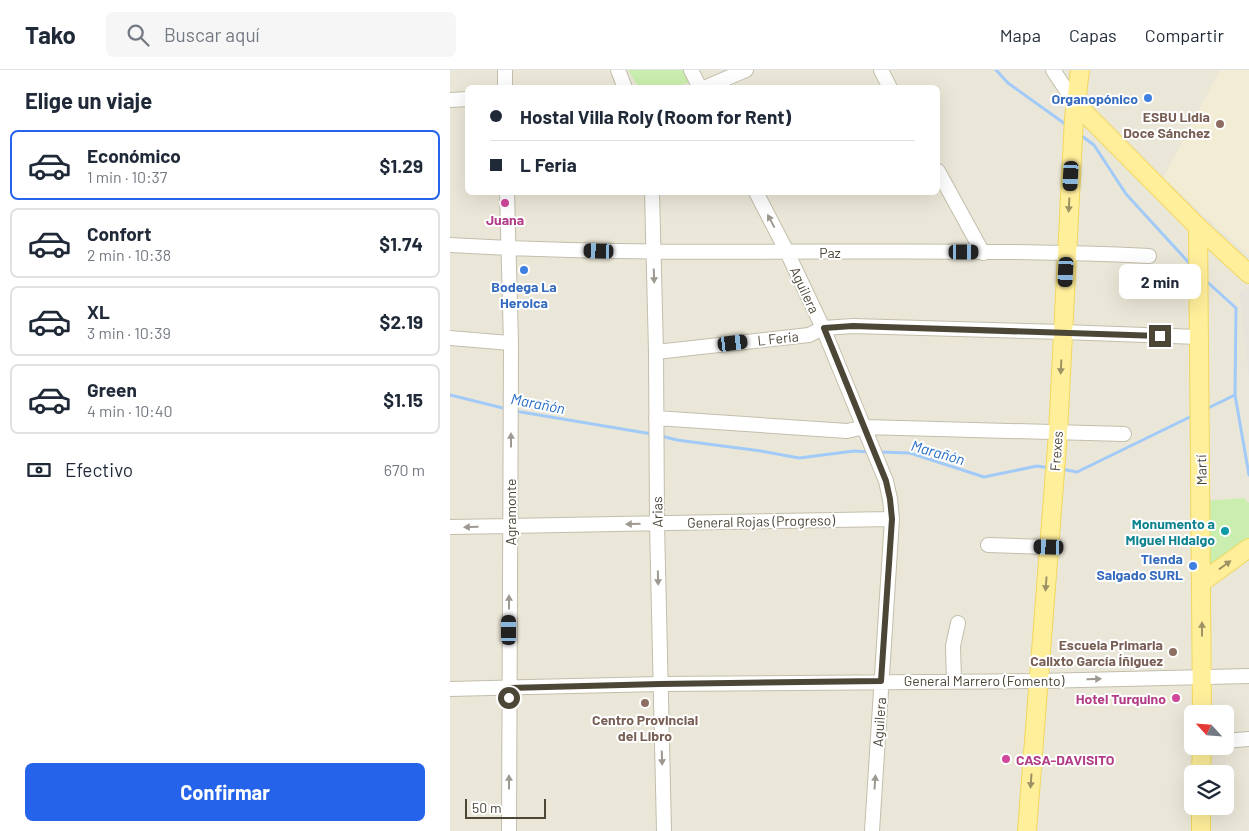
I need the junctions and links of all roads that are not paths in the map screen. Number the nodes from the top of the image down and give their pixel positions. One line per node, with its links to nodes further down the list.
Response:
1 (505, 70): 8 (street)
2 (618, 70): 9 (street)
3 (691, 70): 10 (street)
4 (746, 70): 11 (street)
5 (881, 70): 12 (street)
6 (1053, 70): 15 (street)
7 (1080, 70): 15 (main road, Frexes)
8 (505, 85)
9 (624, 85)
10 (698, 85)
11 (711, 85)
12 (888, 85)
13 (465, 99): 14 (street)
14 (450, 100)
15 (1074, 110): 20 (main road); 25 (main road, Frexes, one-way to 25)
16 (940, 175): 27 (street)
17 (507, 195): 22 (street, Agramonte)
18 (652, 195): 23 (street, Arias)
19 (758, 195): 24 (street, Aguilera, one-way to 19)
20 (1198, 227): 26 (main road); 29 (main road, Martí)
21 (450, 245): 22 (street, Paz)
22 (508, 249): 23 (street, Paz); 35 (street, Agramonte)
23 (654, 252): 24 (street, Paz); 36 (street, Arias, one-way to 36)
24 (788, 252): 27 (street, Paz); 31 (street, Aguilera)
25 (1067, 252): 27 (street, Paz); 28 (street, Paz); 32 (main road, Frexes)
26 (1225, 252): 29 (main road); 30 (main road)
27 (983, 253)
28 (1149, 256)
29 (1199, 256): 33 (main road, Martí)
30 (1249, 274)
31 (824, 328): 32 (street, L Feria); 36 (street, L Feria); 38 (street, Aguilera)
32 (1063, 332): 33 (street, L Feria); 39 (main road, Frexes, one-way to 39)
33 (1199, 337): 48 (main road, Martí)
34 (450, 338): 35 (street)
35 (511, 343): 43 (street, Agramonte, one-way to 35)
36 (656, 352): 37 (street, Arias)
37 (656, 421): 38 (street); 42 (street, Arias)
38 (865, 427): 39 (street); 41 (street, Aguilera)
39 (1058, 433): 40 (street); 46 (main road, Frexes)
40 (1124, 434)
41 (892, 519): 42 (street, General Rojas (Progreso)); 52 (street, Aguilera)
42 (657, 523): 43 (street, General Rojas (Progreso), one-way to 43); 55 (street, Arias, one-way to 55)
43 (510, 526): 44 (street, General Rojas (Progreso), one-way to 44); 56 (street, Agramonte, one-way to 43)
44 (450, 527)
45 (988, 545): 46 (street)
46 (1049, 547): 54 (main road, Frexes, one-way to 54)
47 (1249, 548): 48 (main road, one-way to 47)
48 (1202, 582): 50 (main road, Martí, one-way to 48)
49 (958, 623): 53 (street)
50 (1202, 676): 51 (street, General Marrero (Fomento)); 54 (street, General Marrero (Fomento), one-way to 50); 58 (main road, Martí)
51 (1249, 676)
52 (881, 681): 53 (street, General Marrero (Fomento)); 55 (street, General Marrero (Fomento)); 64 (street, Aguilera, one-way to 52)
53 (954, 681): 54 (street, General Marrero (Fomento))
54 (1039, 681): 65 (main road, Frexes, one-way to 65)
55 (660, 684): 56 (street, General Marrero (Fomento)); 63 (street, Arias, one-way to 63)
56 (509, 688): 57 (street, General Marrero (Fomento)); 62 (street, Agramonte, one-way to 56)
57 (450, 689)
58 (1202, 705)
59 (1249, 739): 60 (street)
60 (1234, 741)
61 (1201, 815): 66 (main road)
62 (509, 831)
63 (664, 831)
64 (872, 831)
65 (1027, 831)
66 (1201, 831)

